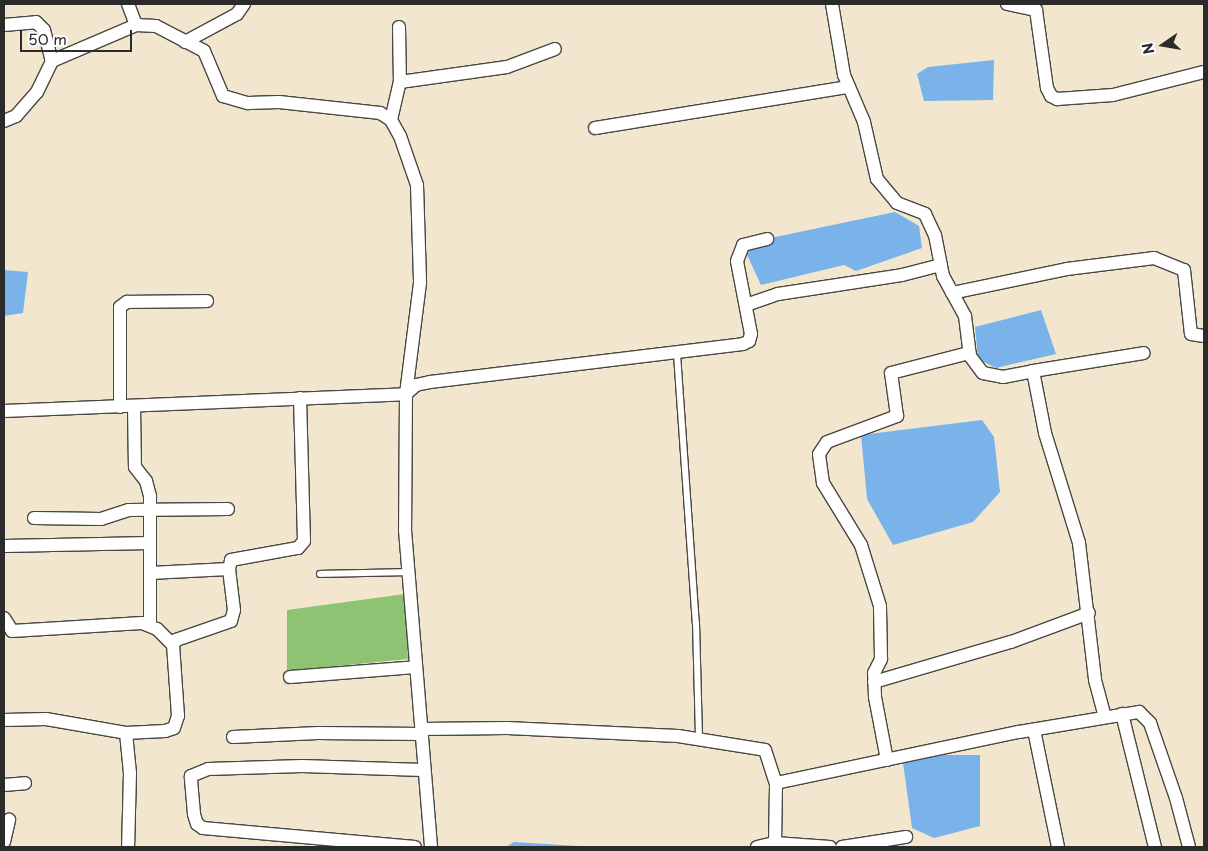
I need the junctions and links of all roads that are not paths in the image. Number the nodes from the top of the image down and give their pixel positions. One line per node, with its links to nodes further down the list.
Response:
1 (128, 4): 6 (street)
2 (244, 4): 8 (street)
3 (832, 4): 13 (street)
4 (1006, 4): 11 (street)
5 (4, 25): 10 (street)
6 (136, 25): 8 (street); 10 (street)
7 (399, 27): 12 (street)
8 (186, 42): 15 (street)
9 (555, 49): 12 (street)
10 (52, 61): 14 (street)
11 (1204, 72)
12 (400, 82): 15 (street)
13 (849, 87): 16 (street); 18 (street)
14 (4, 120)
15 (390, 120): 27 (street)
16 (595, 128)
17 (766, 239): 21 (street)
18 (941, 265): 19 (street); 21 (street)
19 (952, 292): 22 (street); 23 (street)
20 (207, 301): 30 (street)
21 (746, 305): 25 (street)
22 (1204, 336)
23 (969, 353): 26 (street); 47 (street)
24 (1144, 353): 26 (street)
25 (677, 354): 27 (street); 55 (lane)
26 (1032, 371): 41 (street)
27 (406, 394): 28 (street); 38 (street)
28 (300, 398): 29 (street); 37 (street)
29 (134, 406): 30 (street); 33 (street)
30 (120, 407): 31 (street)
31 (4, 411)
32 (228, 509): 33 (street)
33 (150, 510): 34 (street); 35 (street)
34 (34, 518)
35 (150, 543): 36 (street); 39 (street)
36 (4, 546)
37 (229, 569): 39 (street); 44 (street)
38 (408, 572): 40 (lane); 45 (street)
39 (150, 573): 43 (street)
40 (320, 574)
41 (1089, 613): 47 (street); 49 (street)
42 (4, 618): 43 (street)
43 (150, 625): 44 (street)
44 (173, 645): 53 (street)
45 (416, 667): 46 (street); 52 (street)
46 (290, 677)
47 (874, 682): 56 (street)
48 (1122, 714): 49 (street); 72 (street); 73 (street)
49 (1106, 717): 51 (street)
50 (4, 720): 53 (street)
51 (1034, 730): 56 (street); 71 (street)
52 (422, 732): 54 (street); 55 (street); 57 (street)
53 (126, 733): 65 (street)
54 (233, 737)
55 (699, 739): 59 (street)
56 (887, 760): 59 (street)
57 (423, 770): 66 (street); 67 (street)
58 (26, 783): 60 (street)
59 (776, 784): 64 (street)
60 (4, 785)
61 (9, 820): 63 (street)
62 (906, 837): 70 (street)
63 (4, 842)
64 (775, 843): 68 (street); 69 (street)
65 (128, 847)
66 (414, 847)
67 (431, 847)
68 (758, 847)
69 (830, 847)
70 (842, 847)
71 (1058, 847)
72 (1155, 847)
73 (1189, 847)

